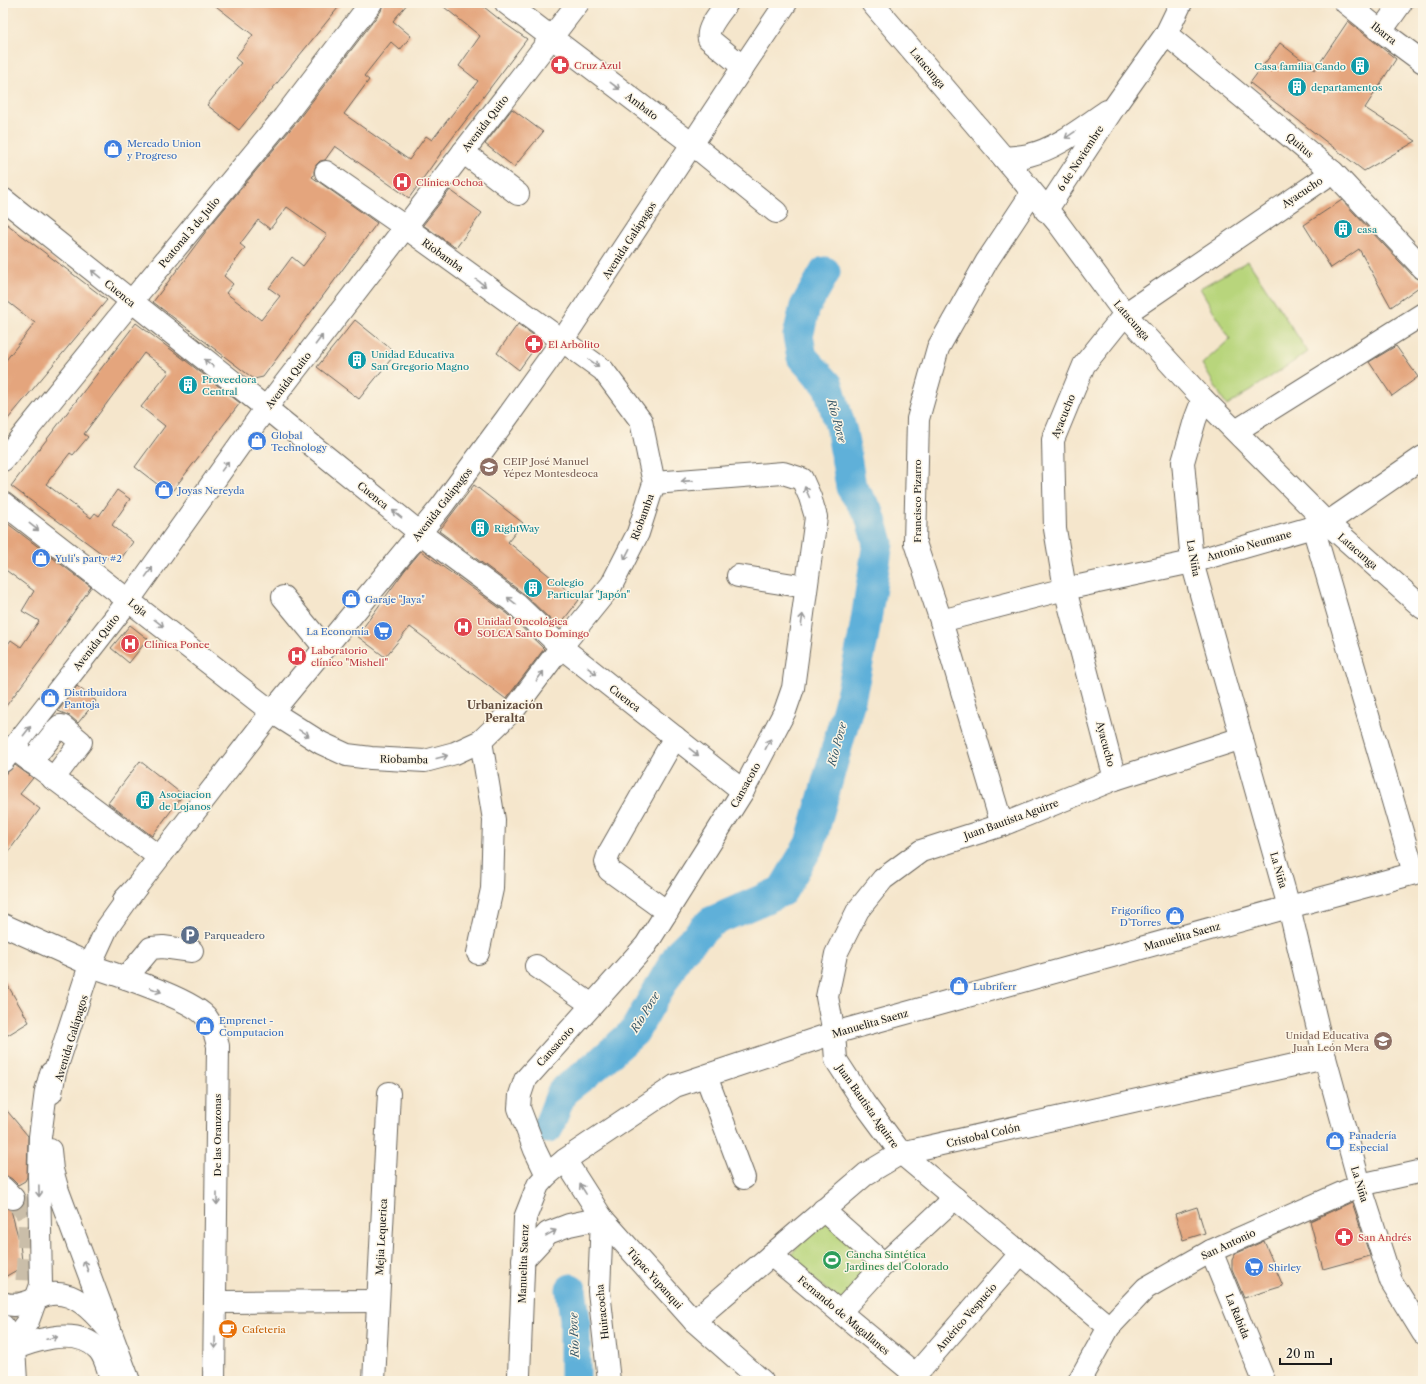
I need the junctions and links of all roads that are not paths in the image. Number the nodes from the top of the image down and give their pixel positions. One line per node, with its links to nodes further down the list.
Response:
1 (371, 3): 28 (street, Peatonal 3 de Julio)
2 (506, 3): 12 (street, Ambato)
3 (578, 3): 12 (street, Avenida Quito)
4 (727, 3): 14 (street)
5 (786, 3): 14 (street, Avenida Galápagos)
6 (872, 3): 18 (street, Latacunga)
7 (1181, 3): 11 (street, 6 de Noviembre)
8 (1346, 3): 10 (street, Ibarra)
9 (1401, 3): 10 (street)
10 (1381, 31): 13 (street, Ibarra)
11 (1166, 34): 15 (street, 6 de Noviembre); 20 (street, Quitus)
12 (551, 38): 16 (street, Ambato, one-way to 16); 17 (street, Avenida Quito)
13 (1423, 62)
14 (743, 67): 16 (street, Avenida Galápagos)
15 (1115, 106): 18 (street, 6 de Noviembre, one-way to 18); 24 (street, 6 de Noviembre)
16 (692, 144): 25 (street, Ambato); 31 (street, Avenida Galápagos)
17 (463, 152): 22 (street); 26 (street, Avenida Quito)
18 (1004, 158): 21 (street, Latacunga)
19 (326, 172): 26 (street, Riobamba)
20 (1333, 172): 27 (street, Quitus); 29 (street, Ayacucho)
21 (1032, 193): 24 (street, Latacunga); 48 (street, Francisco Pizarro)
22 (518, 194)
23 (4, 202): 28 (street, Cuenca, one-way to 23)
24 (1046, 211): 29 (street, Latacunga)
25 (776, 212)
26 (405, 227): 31 (street, Riobamba, one-way to 31); 33 (street, Avenida Quito, one-way to 26)
27 (1423, 268)
28 (131, 302): 33 (street, Cuenca, one-way to 28); 36 (street, Peatonal 3 de Julio)
29 (1125, 314): 32 (street, Latacunga); 44 (street, Ayacucho)
30 (1423, 314): 34 (street)
31 (562, 341): 37 (street, Riobamba, one-way to 37); 40 (street, Avenida Galápagos)
32 (1203, 399): 34 (street, Latacunga); 41 (street, La Niña)
33 (266, 408): 40 (street, Cuenca, one-way to 33); 46 (street, Avenida Quito, one-way to 33)
34 (1236, 431): 39 (street, Latacunga)
35 (1423, 457): 39 (street, Antonio Neumane)
36 (3, 460)
37 (654, 483): 43 (street, Cansacoto, one-way to 37); 49 (street, Riobamba, one-way to 49)
38 (3, 503): 46 (street, Loja, one-way to 46)
39 (1320, 525): 41 (street, Antonio Neumane); 47 (street, Latacunga); 62 (street)
40 (420, 533): 49 (street, Cuenca, one-way to 40); 50 (street, Avenida Galápagos)
41 (1192, 562): 44 (street, Antonio Neumane); 53 (street, La Niña)
42 (738, 576): 43 (street)
43 (806, 587): 59 (street, Cansacoto, one-way to 43)
44 (1065, 589): 48 (street, Antonio Neumane); 58 (street, Ayacucho)
45 (283, 597): 50 (street)
46 (129, 600): 51 (street, Loja, one-way to 51); 55 (street, Avenida Quito, one-way to 46)
47 (1423, 608)
48 (941, 621): 60 (street, Francisco Pizarro)
49 (561, 647): 52 (street, Cuenca, one-way to 52); 54 (street, Riobamba, one-way to 49)
50 (325, 648): 51 (street, Avenida Galápagos)
51 (272, 712): 54 (street, Riobamba, one-way to 54); 61 (street, Avenida Galápagos)
52 (675, 737): 59 (street, Cuenca, one-way to 59); 65 (street)
53 (1242, 738): 58 (street, Juan Bautista Aguirre); 64 (street, La Niña)
54 (481, 741): 68 (street)
55 (8, 755): 56 (street)
56 (31, 762): 57 (street); 57 (street)
57 (53, 779): 61 (street)
58 (1115, 779): 60 (street, Juan Bautista Aguirre)
59 (744, 791): 65 (street, Cansacoto)
60 (1002, 825): 73 (street, Juan Bautista Aguirre)
61 (159, 857): 63 (street, Avenida Galápagos)
62 (1419, 872): 64 (street, Manuelita Saenz)
63 (137, 886): 69 (street, Avenida Galápagos); 76 (street)
64 (1289, 906): 73 (street, Manuelita Saenz); 74 (street, La Niña)
65 (667, 912): 72 (street, Cansacoto)
66 (3, 925): 69 (street, De las Oranzonas)
67 (192, 951): 71 (street)
68 (478, 953)
69 (90, 965): 71 (street, De las Oranzonas); 92 (street, Avenida Galápagos, one-way to 92); 96 (street, Avenida Galápagos, one-way to 69)
70 (536, 966): 72 (street)
71 (126, 978): 94 (street, De las Oranzonas, one-way to 94)
72 (592, 1005): 81 (street, Cansacoto)
73 (834, 1033): 75 (street, Manuelita Saenz); 78 (street, Juan Bautista Aguirre)
74 (1325, 1058): 78 (street, Cristobal Colón); 83 (street, La Niña)
75 (706, 1076): 79 (street, Manuelita Saenz); 82 (street)
76 (50, 1093)
77 (389, 1093): 93 (street, Mejia Lequerica)
78 (901, 1153): 84 (street, Juan Bautista Aguirre); 85 (street, Cristobal Colón)
79 (564, 1160): 81 (street, Manuelita Saenz); 86 (street, Túpac Yupanqui, one-way to 79)
80 (1423, 1171): 83 (street, San Antonio)
81 (547, 1175): 90 (street, Manuelita Saenz)
82 (744, 1178)
83 (1360, 1185): 87 (street, San Antonio); 100 (street, La Niña)
84 (955, 1198): 88 (street, Juan Bautista Aguirre); 91 (street)
85 (823, 1210): 89 (street, Cristobal Colón); 91 (street)
86 (602, 1218): 90 (street, one-way to 86); 98 (street, Túpac Yupanqui); 109 (street, Huiracocha)
87 (1211, 1251): 99 (street, San Antonio); 112 (street, La Rabida)
88 (1021, 1253): 99 (street, Juan Bautista Aguirre); 103 (street, Américo Vespucio)
89 (772, 1255): 97 (street, Fernando de Magallanes); 98 (street, Cristobal Colón)
90 (523, 1260): 104 (street, Manuelita Saenz)
91 (884, 1264): 97 (street)
92 (35, 1300): 95 (street); 96 (street); 102 (street, Avenida Galápagos)
93 (378, 1301): 94 (street); 108 (street, Mejia Lequerica)
94 (216, 1302): 107 (street, De las Oranzonas, one-way to 107)
95 (3, 1303)
96 (97, 1306): 101 (street); 106 (street)
97 (840, 1312): 103 (street, Fernando de Magallanes)
98 (694, 1321): 110 (street, Túpac Yupanqui)
99 (1109, 1327): 111 (street, San Antonio)
100 (1423, 1333)
101 (75, 1337): 102 (street, Avenida Galápagos, one-way to 101); 105 (street, Avenida Galápagos)
102 (9, 1351)
103 (913, 1378)
104 (520, 1379)
105 (112, 1381)
106 (128, 1381)
107 (214, 1381)
108 (374, 1381)
109 (609, 1381)
110 (762, 1381)
111 (1079, 1381)
112 (1264, 1381)

